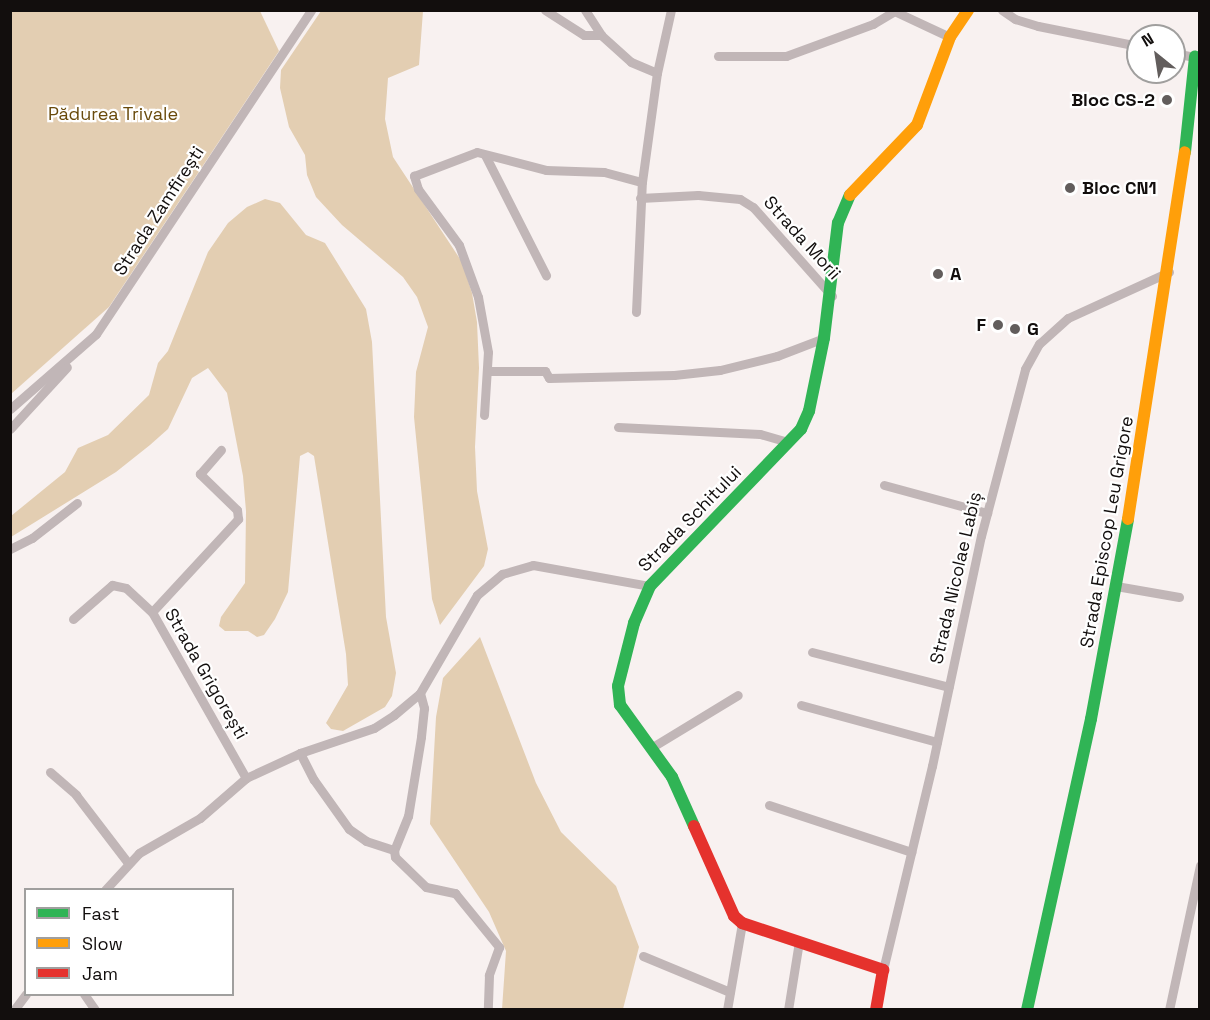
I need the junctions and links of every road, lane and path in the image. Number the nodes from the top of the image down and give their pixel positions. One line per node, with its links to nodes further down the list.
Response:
1 (311, 10): 22 (street, Strada Zamfirești)
2 (545, 10): 8 (street)
3 (585, 10): 8 (street)
4 (671, 10): 13 (street)
5 (968, 10): 9 (main road, Strada Schitului)
6 (1002, 10): 10 (street)
7 (892, 11): 9 (street); 11 (street)
8 (601, 35): 13 (street)
9 (950, 37): 19 (main road, Strada Schitului)
10 (1126, 44)
11 (718, 56)
12 (1197, 57): 17 (main road, Strada Episcop Leu Grigore)
13 (657, 73): 15 (street)
14 (485, 155): 15 (street); 18 (street); 23 (street)
15 (642, 182): 16 (street)
16 (640, 198): 19 (street, Strada Morii); 20 (street)
17 (1169, 272): 32 (street, Strada Nicolae Labiș); 35 (main road, Strada Episcop Leu Grigore)
18 (546, 275)
19 (831, 296): 21 (main road, Strada Schitului)
20 (636, 312)
21 (824, 338): 23 (street); 28 (main road, Strada Schitului)
22 (71, 359): 24 (street, Strada Zamfirești); 27 (street)
23 (488, 371): 25 (street)
24 (10, 409)
25 (484, 415)
26 (618, 426): 28 (street)
27 (10, 429)
28 (788, 442): 34 (main road, Strada Schitului)
29 (221, 450): 37 (street)
30 (884, 485): 32 (street)
31 (77, 503): 33 (street)
32 (987, 513): 40 (street, Strada Nicolae Labiș)
33 (10, 549)
34 (650, 586): 41 (street); 45 (main road, Strada Schitului)
35 (1116, 586): 36 (street); 68 (main road, Strada Episcop Leu Grigore)
36 (1179, 597)
37 (152, 612): 38 (street, Strada Grigorești); 48 (street, Strada Grigorești)
38 (73, 619)
39 (812, 652): 40 (street)
40 (949, 687): 44 (street, Strada Nicolae Labiș)
41 (420, 693): 46 (street); 50 (street)
42 (738, 695): 45 (street)
43 (801, 705): 44 (street)
44 (937, 742): 51 (street, Strada Nicolae Labiș)
45 (654, 746): 55 (main road, Strada Schitului)
46 (300, 753): 48 (street); 50 (street)
47 (50, 772): 52 (street)
48 (246, 778): 52 (street)
49 (769, 805): 51 (street)
50 (394, 850): 64 (street)
51 (911, 852): 58 (street, Strada Nicolae Labiș)
52 (128, 863): 54 (street)
53 (1200, 865): 69 (street)
54 (107, 888)
55 (742, 923): 56 (main road); 59 (street)
56 (799, 941): 58 (main road); 66 (street)
57 (643, 956): 59 (street)
58 (883, 970): 67 (main road)
59 (730, 992): 65 (street)
60 (24, 996): 62 (street)
61 (85, 996): 63 (street)
62 (14, 1010)
63 (95, 1010)
64 (488, 1010)
65 (727, 1010)
66 (788, 1010)
67 (876, 1010)
68 (1027, 1010)
69 (1169, 1010)

